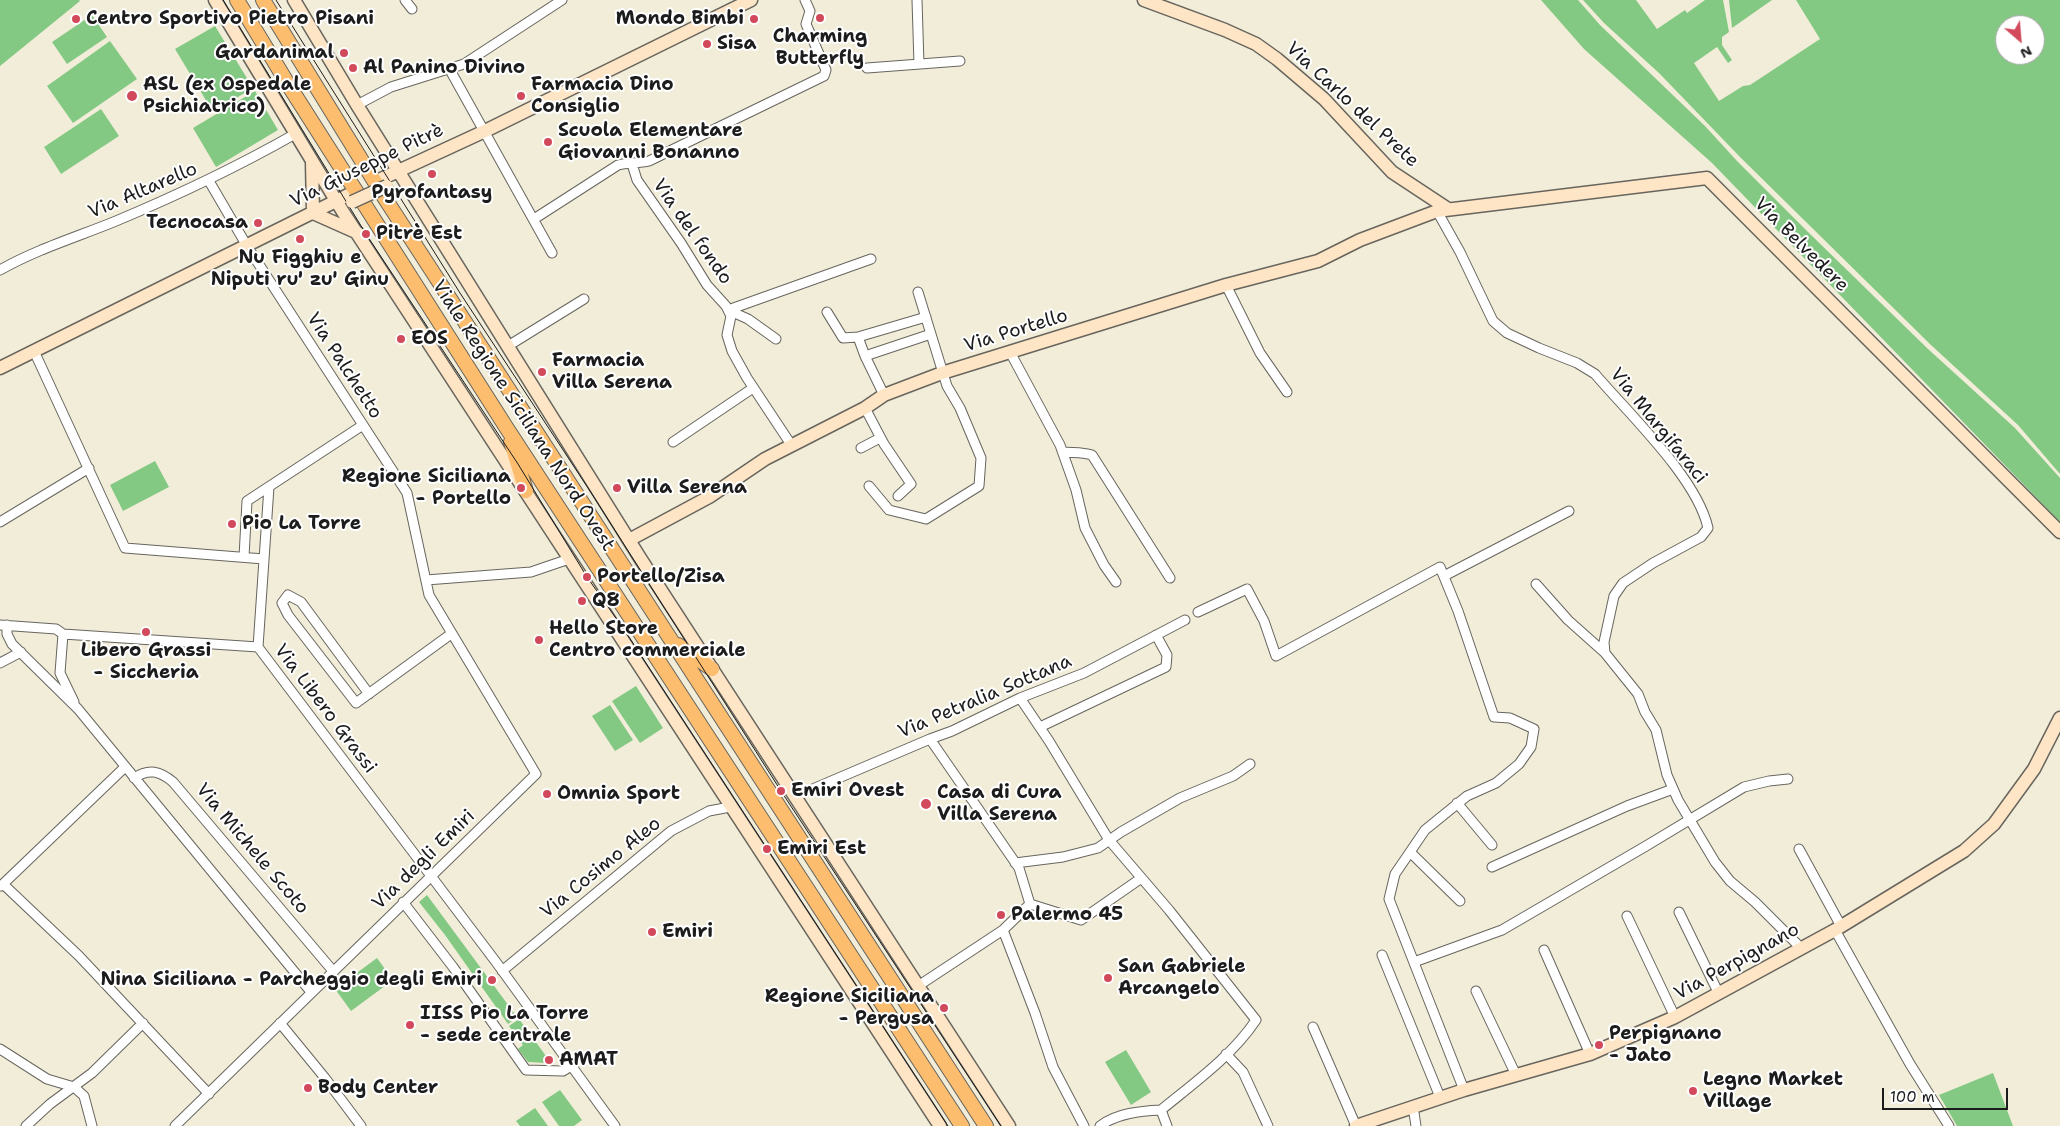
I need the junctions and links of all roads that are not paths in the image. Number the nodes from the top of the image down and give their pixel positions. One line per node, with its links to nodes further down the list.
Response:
1 (215, 0): 18 (street, Viale Regione Siciliana Nord Ovest)
2 (237, 0): 54 (main road, Viale Regione Siciliana Nord Ovest)
3 (263, 0): 84 (main road, Viale Regione Siciliana Nord Ovest)
4 (294, 0): 16 (street)
5 (406, 0): 11 (street)
6 (562, 0): 15 (street)
7 (751, 0): 17 (street, Via Giuseppe Pitrè)
8 (804, 0): 20 (street)
9 (917, 0): 13 (street)
10 (1144, 0): 26 (street, Via Carlo del Prete)
11 (412, 9)
12 (960, 61): 13 (street)
13 (919, 64): 14 (street)
14 (867, 68)
15 (450, 70): 16 (street); 17 (street)
16 (357, 105): 21 (street)
17 (485, 131): 21 (street, Via Giuseppe Pitrè); 28 (street)
18 (295, 134): 19 (street, Viale Regione Siciliana Nord Ovest); 22 (street, Via Altarello)
19 (312, 161): 25 (street, Viale Regione Siciliana Nord Ovest); 27 (street)
20 (632, 164): 28 (street); 38 (street, Via del fondo)
21 (399, 171): 23 (street, Via Giuseppe Pitrè); 24 (street)
22 (209, 181): 30 (street, Via Palchetto); 33 (street, Via Altarello)
23 (384, 182): 24 (street, Via Giuseppe Pitrè); 25 (street, Via Giuseppe Pitrè, bridge)
24 (410, 190): 43 (street)
25 (345, 202): 27 (street, Via Giuseppe Pitrè); 29 (street, Viale Regione Siciliana Nord Ovest)
26 (1443, 210): 34 (street, Via Portello); 67 (street, Via Belvedere); 88 (street, Via Margifaraci)
27 (313, 213): 29 (street); 30 (street, Via Giuseppe Pitrè)
28 (534, 219): 31 (street)
29 (358, 233): 63 (street, Viale Regione Siciliana Nord Ovest)
30 (247, 246): 44 (street, Via Giuseppe Pitrè); 53 (street, Via Palchetto)
31 (552, 252)
32 (871, 259): 38 (street)
33 (0, 270)
34 (1226, 285): 45 (street, Via Portello); 50 (street)
35 (918, 292): 39 (street)
36 (584, 298): 43 (street)
37 (827, 312): 41 (street)
38 (730, 313): 42 (street); 49 (street)
39 (926, 317): 40 (street); 41 (street)
40 (931, 334): 46 (street); 48 (street)
41 (858, 337): 46 (street)
42 (776, 339)
43 (508, 346): 68 (street)
44 (34, 351): 47 (street, Via Giuseppe Pitrè); 60 (street)
45 (1010, 352): 48 (street, Via Portello); 59 (street)
46 (864, 356): 51 (street)
47 (0, 368)
48 (942, 372): 51 (street, Via Portello); 61 (street)
49 (753, 388): 56 (street); 57 (street)
50 (1287, 392)
51 (884, 395): 52 (street, Via Portello)
52 (866, 411): 55 (street); 57 (street, Via Portello)
53 (363, 425): 62 (street); 74 (street, Via Palchetto)
54 (506, 426): 63 (main road); 155 (main road, Viale Regione Siciliana Nord Ovest)
55 (880, 438): 58 (street); 64 (street)
56 (673, 442)
57 (792, 446): 68 (street, Via Portello)
58 (861, 448)
59 (1062, 452): 73 (street); 75 (street)
60 (88, 468): 66 (street); 69 (street)
61 (869, 486)
62 (270, 487): 69 (street); 71 (street)
63 (526, 491): 70 (street, Viale Regione Siciliana Nord Ovest)
64 (898, 496)
65 (1569, 511): 72 (street)
66 (0, 522)
67 (2060, 532)
68 (629, 540): 90 (street)
69 (244, 557): 71 (street)
70 (570, 558): 74 (street); 106 (street, Viale Regione Siciliana Nord Ovest)
71 (264, 559): 86 (street)
72 (1444, 576): 77 (street); 105 (street)
73 (1170, 578)
74 (426, 580): 81 (street, Via degli Emiri)
75 (1116, 582)
76 (1536, 584): 88 (street)
77 (1198, 612)
78 (1185, 620): 82 (street, Via Petralia Sottana)
79 (4, 625): 80 (street, Via Libero Grassi); 85 (street)
80 (63, 634): 86 (street, Via Libero Grassi); 91 (street)
81 (451, 634): 93 (street); 114 (street, Via degli Emiri)
82 (1156, 635): 94 (street, Via Petralia Sottana); 97 (street)
83 (0, 639): 85 (street)
84 (671, 640): 90 (main road); 156 (main road, Viale Regione Siciliana Nord Ovest)
85 (12, 644): 87 (street)
86 (258, 647): 114 (street, Via Libero Grassi)
87 (21, 652): 89 (street); 92 (street)
88 (1605, 652): 103 (street)
89 (0, 663)
90 (712, 669): 104 (street)
91 (60, 673): 92 (street); 95 (street)
92 (48, 680): 95 (street)
93 (369, 694): 93 (street)
94 (1020, 698): 97 (street); 98 (street, Via Petralia Sottana)
95 (78, 709): 100 (street)
96 (2060, 718): 122 (street, Via Perpignano)
97 (1040, 727): 108 (street)
98 (930, 739): 104 (street, Via Petralia Sottana); 112 (street)
99 (1250, 764): 108 (street)
100 (125, 767): 101 (street); 116 (street)
101 (134, 778): 128 (street, Via Michele Scoto); 132 (street)
102 (1788, 779): 107 (street)
103 (1673, 788): 107 (street); 113 (street)
104 (794, 797): 130 (street)
105 (1457, 804): 109 (street); 111 (street)
106 (730, 806): 129 (street, Via Cosimo Aleo); 154 (street, Viale Regione Siciliana Nord Ovest)
107 (1689, 818): 124 (street); 127 (street)
108 (1109, 840): 112 (street); 115 (street)
109 (1492, 845)
110 (1799, 849): 122 (street)
111 (1410, 852): 117 (street); 127 (street)
112 (1015, 863): 119 (street)
113 (1492, 867)
114 (430, 875): 118 (street, Via degli Emiri); 129 (street, Via Libero Grassi)
115 (1140, 879): 119 (street); 139 (street)
116 (2, 885): 135 (street)
117 (1460, 901)
118 (403, 902): 128 (street, Via degli Emiri); 141 (street)
119 (1030, 904): 123 (street)
120 (1678, 912): 133 (street)
121 (1627, 916): 134 (street)
122 (1838, 928): 124 (street, Via Perpignano); 164 (street)
123 (1003, 930): 130 (street); 158 (street)
124 (1801, 948): 133 (street, Via Perpignano)
125 (1544, 950): 140 (street)
126 (1382, 955): 146 (street)
127 (1414, 962): 144 (street)
128 (333, 971): 132 (street, Via degli Emiri)
129 (502, 971): 141 (street, Via Libero Grassi)
130 (918, 986): 157 (street)
131 (1476, 991): 142 (street)
132 (311, 992): 136 (street, Via degli Emiri)
133 (1719, 994): 134 (street, Via Perpignano)
134 (1675, 1017): 140 (street, Via Perpignano)
135 (144, 1023): 143 (street); 145 (street)
136 (280, 1023): 145 (street, Via degli Emiri); 152 (street)
137 (1313, 1028): 162 (street)
138 (0, 1048): 143 (street)
139 (1226, 1054): 148 (street); 161 (street)
140 (1590, 1054): 142 (street, Via Perpignano)
141 (571, 1066): 153 (street, Via Libero Grassi)
142 (1516, 1075): 144 (street, Via Perpignano)
143 (74, 1087): 149 (street); 150 (street)
144 (1464, 1090): 146 (street, Via Perpignano)
145 (209, 1094): 151 (street, Via degli Emiri)
146 (1440, 1097): 147 (street, Via Perpignano)
147 (1413, 1106): 162 (street, Via Perpignano); 163 (street)
148 (1161, 1110): 159 (street); 160 (street)
149 (26, 1126)
150 (92, 1126)
151 (175, 1126)
152 (361, 1126)
153 (615, 1126)
154 (940, 1126)
155 (962, 1126)
156 (986, 1126)
157 (1009, 1126)
158 (1084, 1126)
159 (1100, 1126)
160 (1167, 1126)
161 (1268, 1126)
162 (1356, 1126)
163 (1416, 1126)
164 (1949, 1126)

